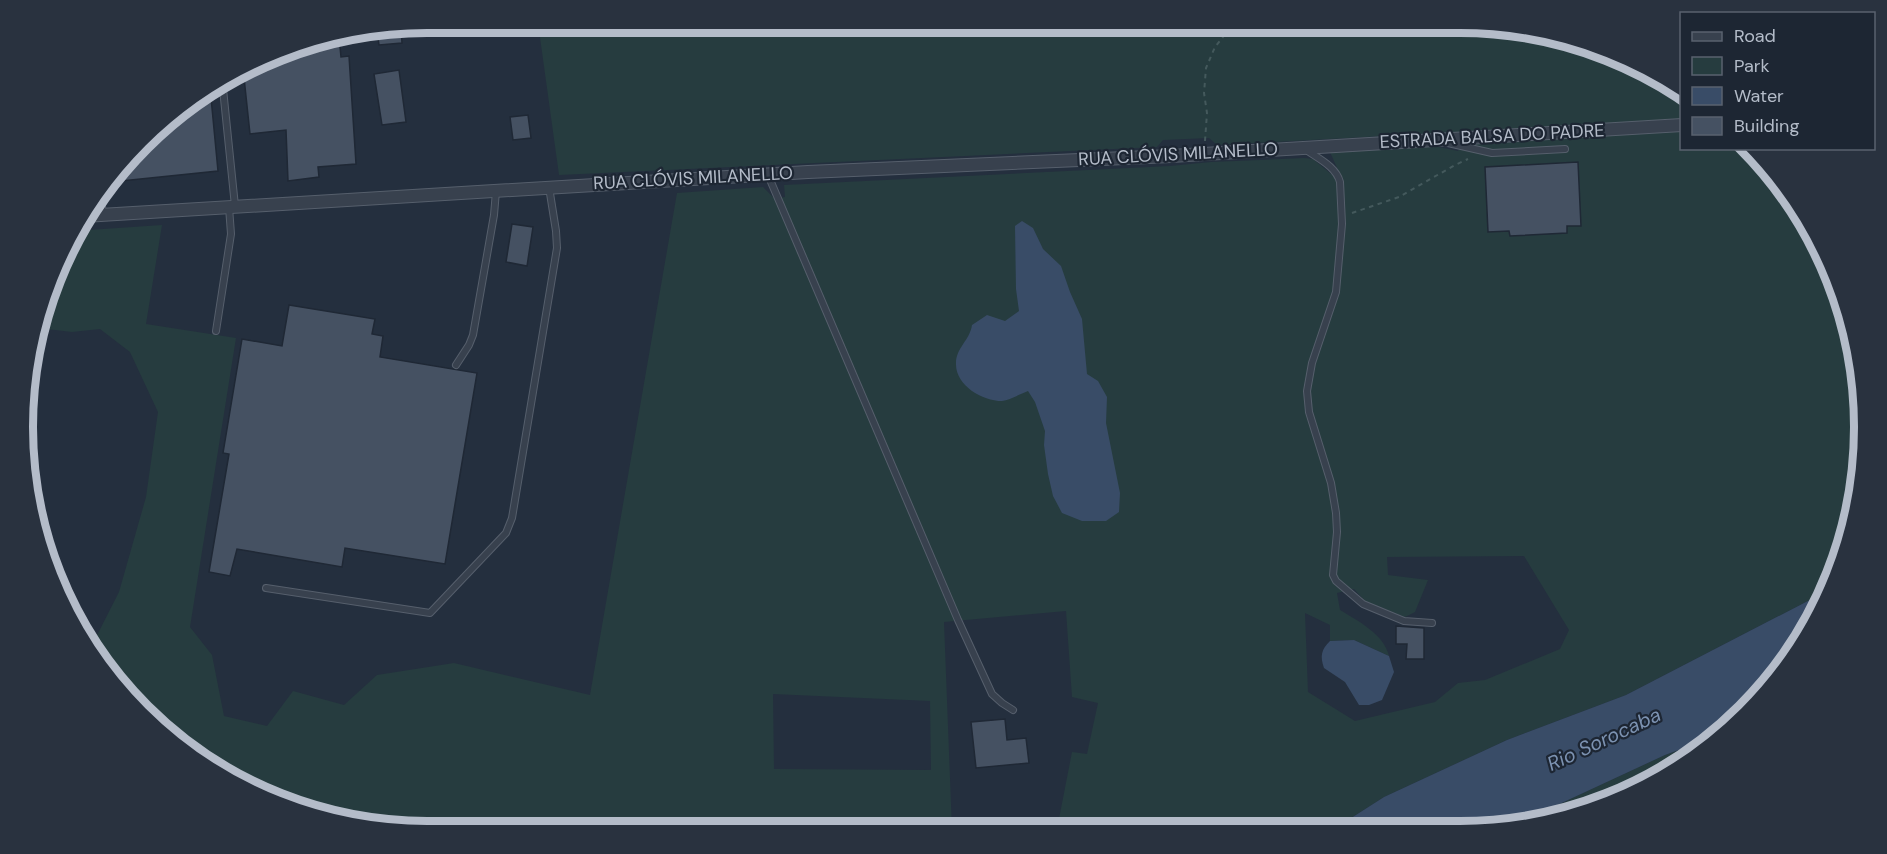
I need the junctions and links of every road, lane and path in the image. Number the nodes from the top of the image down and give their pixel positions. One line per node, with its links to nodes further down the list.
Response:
1 (1226, 33): 7 (path)
2 (223, 90): 12 (lane)
3 (1680, 125): 4 (street, ESTRADA BALSA DO PADRE)
4 (1440, 139): 5 (street, ESTRADA BALSA DO PADRE); 8 (lane)
5 (1302, 147): 7 (street, RUA CLÓVIS MILANELLO); 16 (lane)
6 (1565, 149): 8 (lane)
7 (1206, 153): 9 (street, RUA CLÓVIS MILANELLO)
8 (1492, 153): 16 (path)
9 (768, 174): 10 (street, RUA CLÓVIS MILANELLO); 21 (lane)
10 (549, 187): 11 (street, RUA CLÓVIS MILANELLO); 19 (lane)
11 (496, 190): 12 (street, RUA CLÓVIS MILANELLO); 18 (lane)
12 (232, 206): 15 (street, RUA CLÓVIS MILANELLO); 17 (lane)
13 (99, 208): 15 (street)
14 (95, 215): 15 (street, RUA CLÓVIS MILANELLO)
15 (100, 215)
16 (1342, 224): 20 (lane)
17 (216, 331)
18 (456, 364)
19 (266, 588)
20 (1432, 623)
21 (1014, 710)

